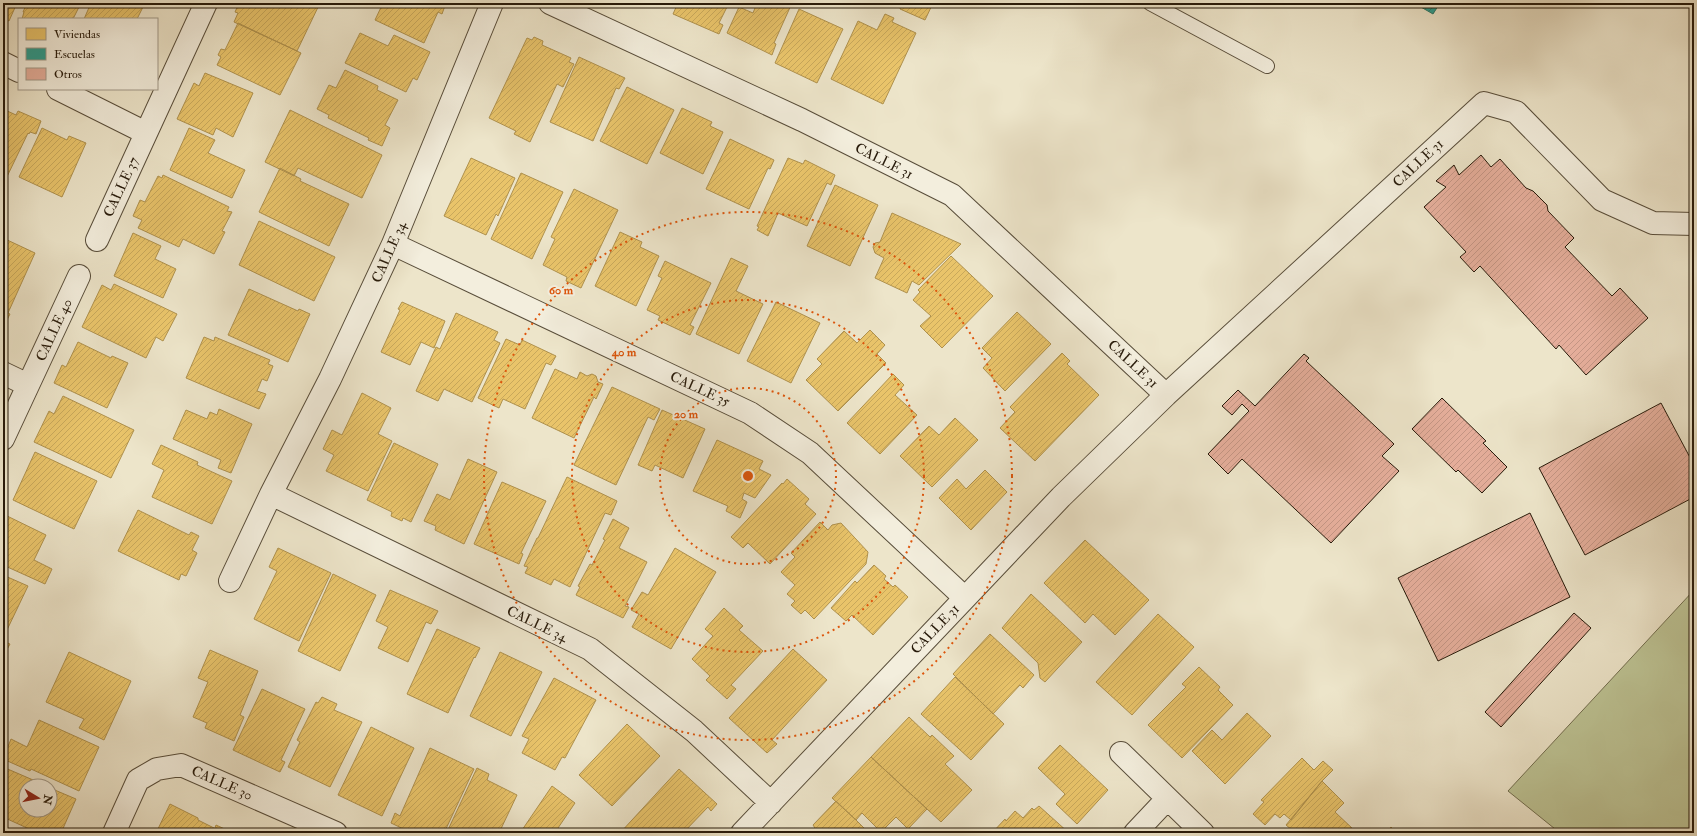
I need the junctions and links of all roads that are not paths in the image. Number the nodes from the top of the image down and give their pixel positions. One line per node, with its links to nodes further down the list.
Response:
1 (206, 3): 9 (street, CALLE 37)
2 (492, 3): 12 (street, CALLE 34)
3 (550, 3): 16 (street, CALLE 31)
4 (1150, 3): 6 (lane)
5 (3, 64): 7 (street)
6 (1267, 66)
7 (18, 71)
8 (60, 90): 9 (street)
9 (146, 133): 11 (street, CALLE 37)
10 (1694, 224): 16 (street, CALLE 31)
11 (97, 240)
12 (393, 244): 18 (street, CALLE 34); 20 (street, CALLE 35)
13 (79, 276): 15 (street, CALLE 40)
14 (3, 373): 15 (street)
15 (28, 385): 17 (street, CALLE 40)
16 (1166, 395): 20 (street, CALLE 31)
17 (3, 439)
18 (271, 494): 19 (street, CALLE 34); 23 (street, CALLE 34)
19 (230, 581)
20 (965, 598): 23 (street, CALLE 31)
21 (1121, 753): 22 (street)
22 (1167, 799): 27 (street); 28 (street)
23 (771, 803): 26 (street, CALLE 31)
24 (114, 833): 25 (street, CALLE 30)
25 (336, 833)
26 (742, 833)
27 (1135, 833)
28 (1203, 833)

